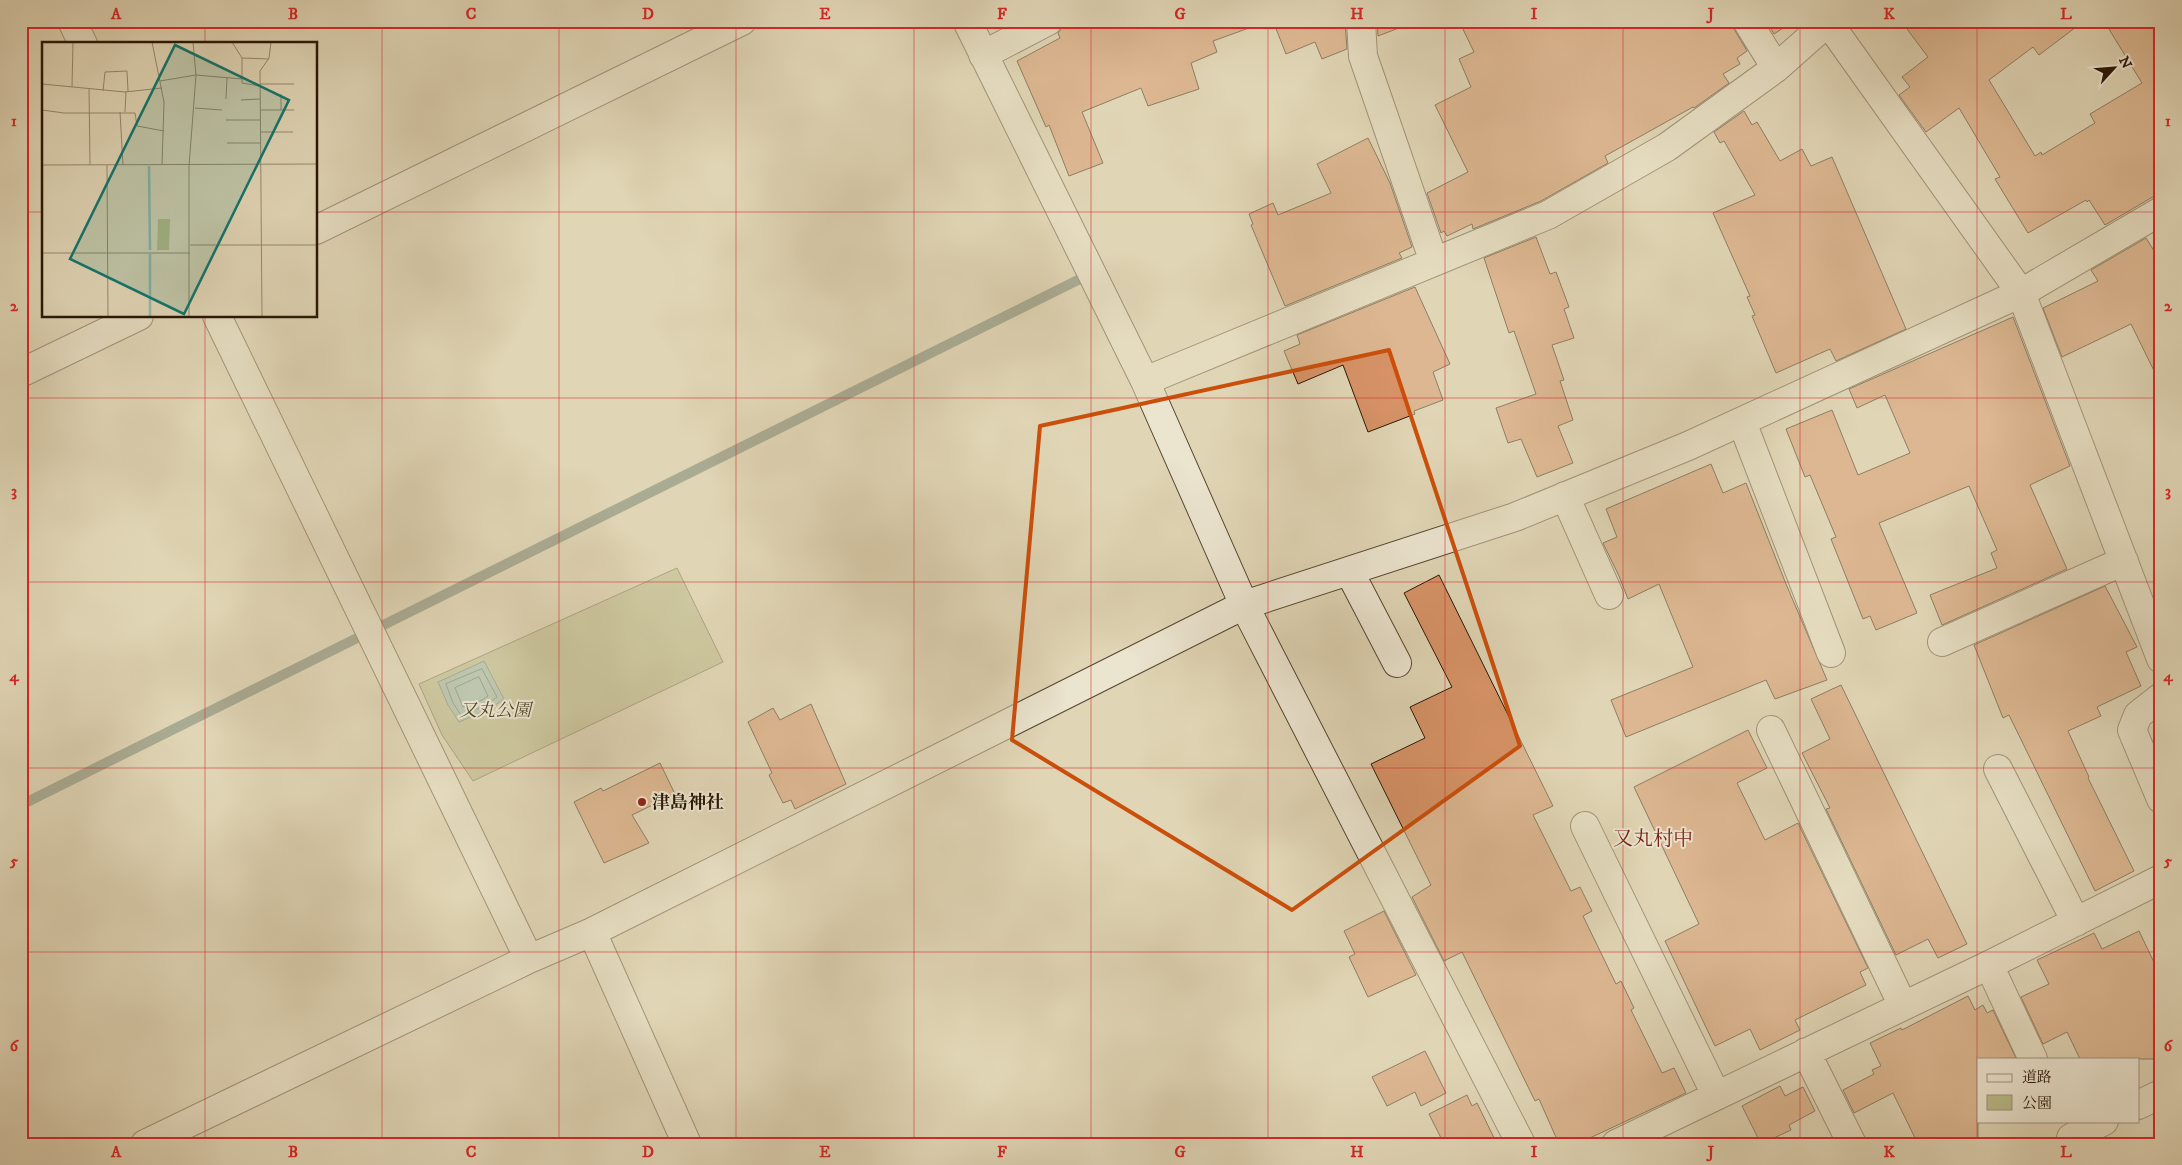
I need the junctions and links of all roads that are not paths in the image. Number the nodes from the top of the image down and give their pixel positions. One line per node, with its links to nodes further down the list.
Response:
1 (72, 21): 8 (street)
2 (742, 21): 12 (street)
3 (967, 21): 9 (street)
4 (1048, 21): 9 (street)
5 (1361, 21): 13 (street)
6 (1747, 21): 10 (street)
7 (1829, 22): 10 (street); 14 (street)
8 (82, 42)
9 (983, 55): 18 (street)
10 (1776, 68): 13 (street)
11 (2161, 211): 14 (street)
12 (318, 229)
13 (1434, 262): 18 (street)
14 (2021, 293): 19 (street); 21 (street)
15 (135, 318): 17 (street)
16 (218, 318): 37 (street)
17 (21, 373)
18 (1145, 381): 24 (street)
19 (1742, 422): 20 (street); 26 (street)
20 (1565, 496): 22 (street); 23 (street)
21 (2124, 561): 25 (street); 27 (street)
22 (1349, 571): 24 (street); 28 (street)
23 (1609, 595)
24 (1244, 606): 36 (street); 49 (street)
25 (1942, 642)
26 (1831, 653)
27 (2161, 659)
28 (1397, 664)
29 (2161, 697): 32 (street)
30 (1771, 730): 39 (street)
31 (1998, 769): 35 (street)
32 (2161, 799)
33 (1585, 826): 43 (street)
34 (2161, 878): 35 (street)
35 (2076, 922): 38 (street)
36 (592, 932): 37 (street); 48 (street)
37 (529, 960): 47 (street)
38 (1989, 966): 39 (street); 41 (street)
39 (1903, 1006): 40 (street)
40 (1806, 1052): 43 (street); 51 (street)
41 (2033, 1058)
42 (2161, 1094): 44 (street)
43 (1716, 1095): 50 (street)
44 (2140, 1104)
45 (2101, 1122): 46 (street)
46 (2069, 1134)
47 (145, 1144)
48 (687, 1144)
49 (1521, 1144)
50 (1616, 1144)
51 (1852, 1144)

